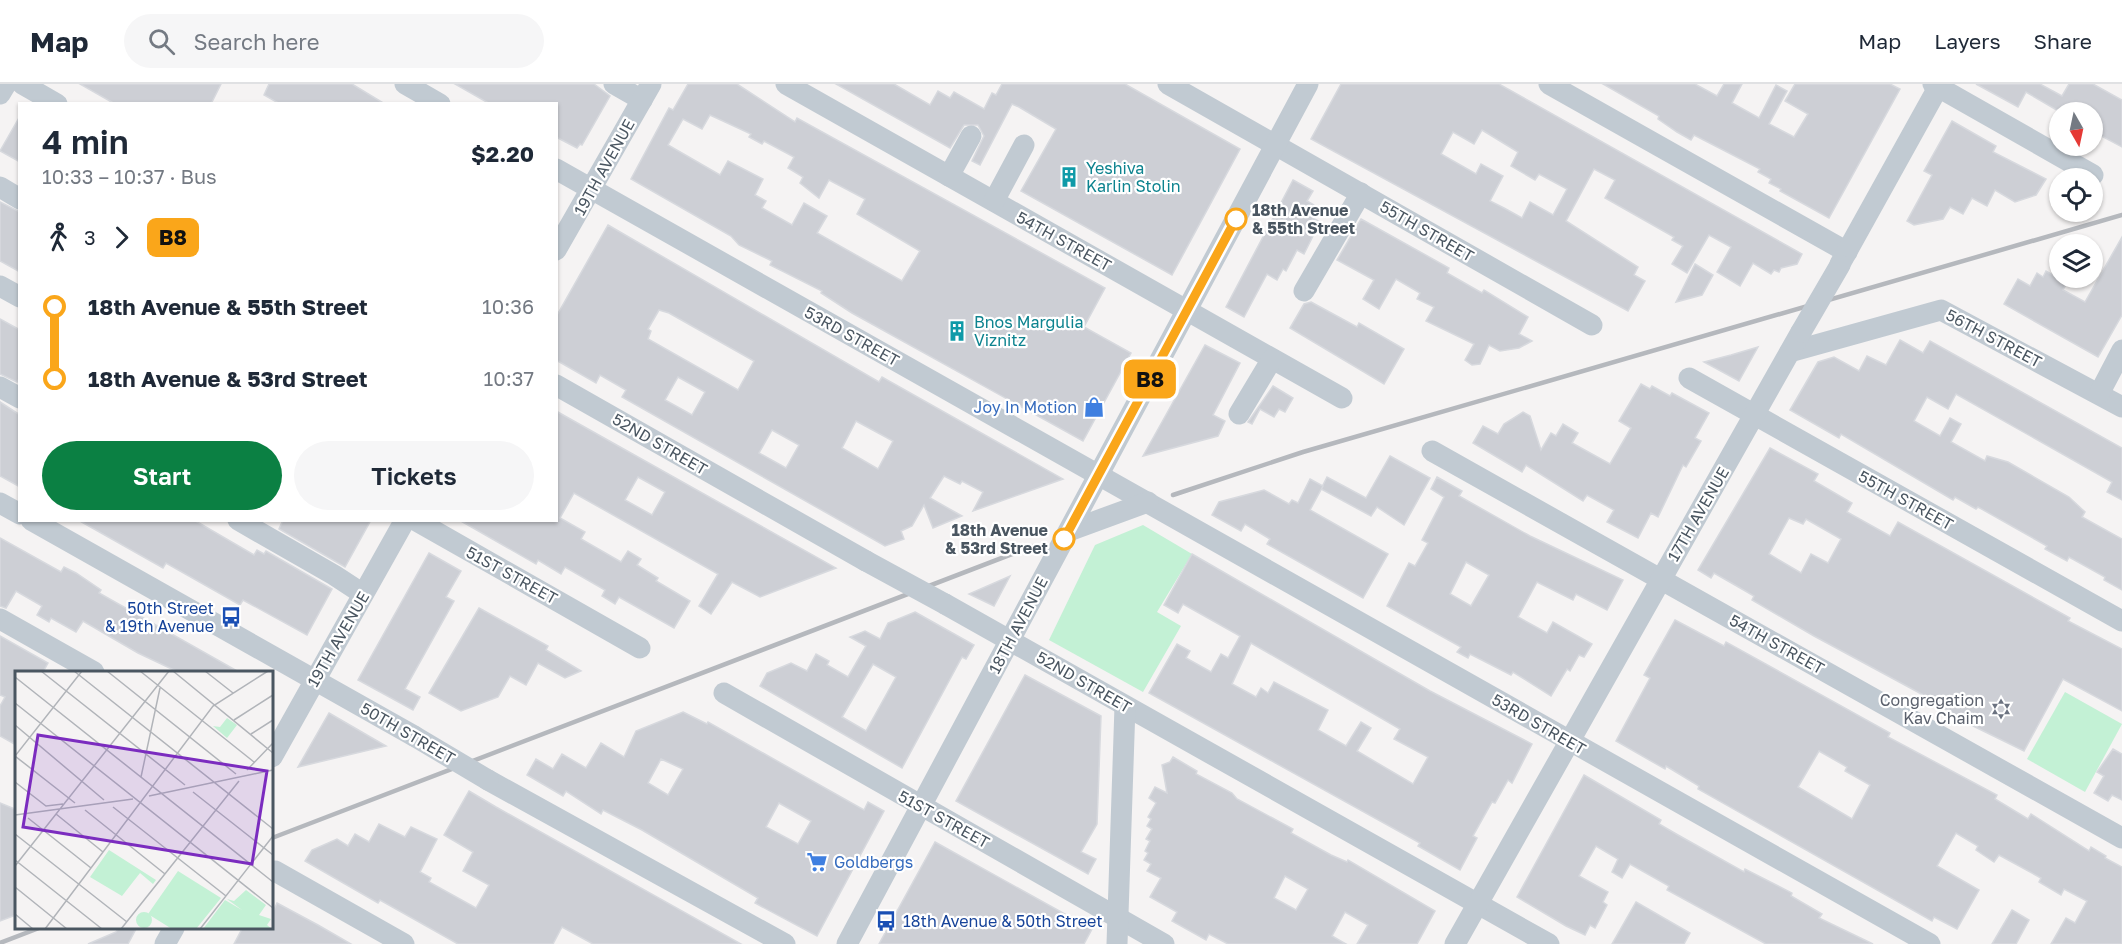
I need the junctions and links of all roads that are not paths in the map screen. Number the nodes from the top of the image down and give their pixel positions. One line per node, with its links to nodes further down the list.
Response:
1 (6, 84): 11 (street)
2 (22, 84): 12 (street)
3 (405, 84): 13 (street)
4 (614, 84): 10 (street)
5 (786, 84): 19 (street, 54TH STREET)
6 (1168, 84): 15 (street, 55TH STREET)
7 (1308, 84): 15 (street, 18TH AVENUE)
8 (1550, 84): 26 (street)
9 (1937, 85): 17 (street); 26 (street, 17TH AVENUE)
10 (646, 92): 21 (street, 19TH AVENUE)
11 (0, 94)
12 (54, 102)
13 (436, 102)
14 (971, 136): 19 (street)
15 (1276, 144): 22 (street, 55TH STREET); 30 (street, 18TH AVENUE)
16 (1024, 145): 24 (street)
17 (2082, 168)
18 (558, 170): 21 (street, 53RD STREET)
19 (949, 176): 24 (street, 54TH STREET)
20 (0, 188): 23 (street)
21 (592, 189): 25 (street, 19TH AVENUE); 45 (street, 53RD STREET)
22 (1361, 193): 28 (street); 31 (street, 55TH STREET)
23 (18, 198)
24 (994, 201): 30 (street, 54TH STREET)
25 (558, 247)
26 (1843, 258): 33 (street, 17TH AVENUE, bridge)
27 (0, 286): 29 (street)
28 (1304, 291)
29 (18, 296)
30 (1187, 310): 34 (street, 54TH STREET); 45 (street, 18TH AVENUE)
31 (1592, 325)
32 (2122, 350): 38 (street)
33 (1790, 352): 38 (street, 56TH STREET); 43 (street, 17TH AVENUE)
34 (1272, 358): 40 (street, 54TH STREET); 42 (street)
35 (1689, 378): 43 (street, 55TH STREET)
36 (558, 386): 58 (street, 52ND STREET, bridge)
37 (0, 387): 39 (street)
38 (2099, 394): 41 (street, 56TH STREET)
39 (18, 397)
40 (1342, 398)
41 (2122, 407)
42 (1239, 414)
43 (1755, 414): 54 (street, 17TH AVENUE); 57 (street, 55TH STREET)
44 (1431, 451): 54 (street, 54TH STREET)
45 (1099, 475): 46 (street, 53RD STREET); 53 (street, 18TH AVENUE)
46 (1148, 502): 53 (street); 64 (street, 53RD STREET)
47 (0, 503): 48 (street)
48 (18, 513)
49 (35, 522): 61 (street, 50TH STREET)
50 (242, 522): 55 (street)
51 (404, 522): 55 (street, 19TH AVENUE)
52 (419, 522): 59 (street, 51ST STREET)
53 (1069, 531): 58 (street, 18TH AVENUE)
54 (1661, 578): 64 (street, 17TH AVENUE); 67 (street, 54TH STREET)
55 (363, 594): 61 (street, 19TH AVENUE)
56 (0, 619): 60 (street)
57 (2122, 621)
58 (1010, 640): 63 (street, 52ND STREET); 66 (street, 18TH AVENUE)
59 (640, 648)
60 (91, 671)
61 (314, 680): 65 (street, 19TH AVENUE); 74 (street, 50TH STREET, bridge)
62 (724, 693): 66 (street, 51ST STREET)
63 (1125, 706): 69 (street, 52ND STREET); 70 (street)
64 (1569, 741): 69 (street, 17TH AVENUE); 80 (street, 53RD STREET)
65 (273, 754)
66 (921, 806): 70 (street, 51ST STREET); 75 (street, 18TH AVENUE)
67 (2122, 838)
68 (275, 871): 73 (street)
69 (1478, 904): 78 (street, 17TH AVENUE); 79 (street, 52ND STREET)
70 (1118, 917): 76 (street); 77 (street, 51ST STREET)
71 (173, 929): 72 (street)
72 (165, 944)
73 (404, 944)
74 (785, 944)
75 (847, 944)
76 (1117, 944)
77 (1164, 944)
78 (1455, 944)
79 (1549, 944)
80 (1930, 944)

